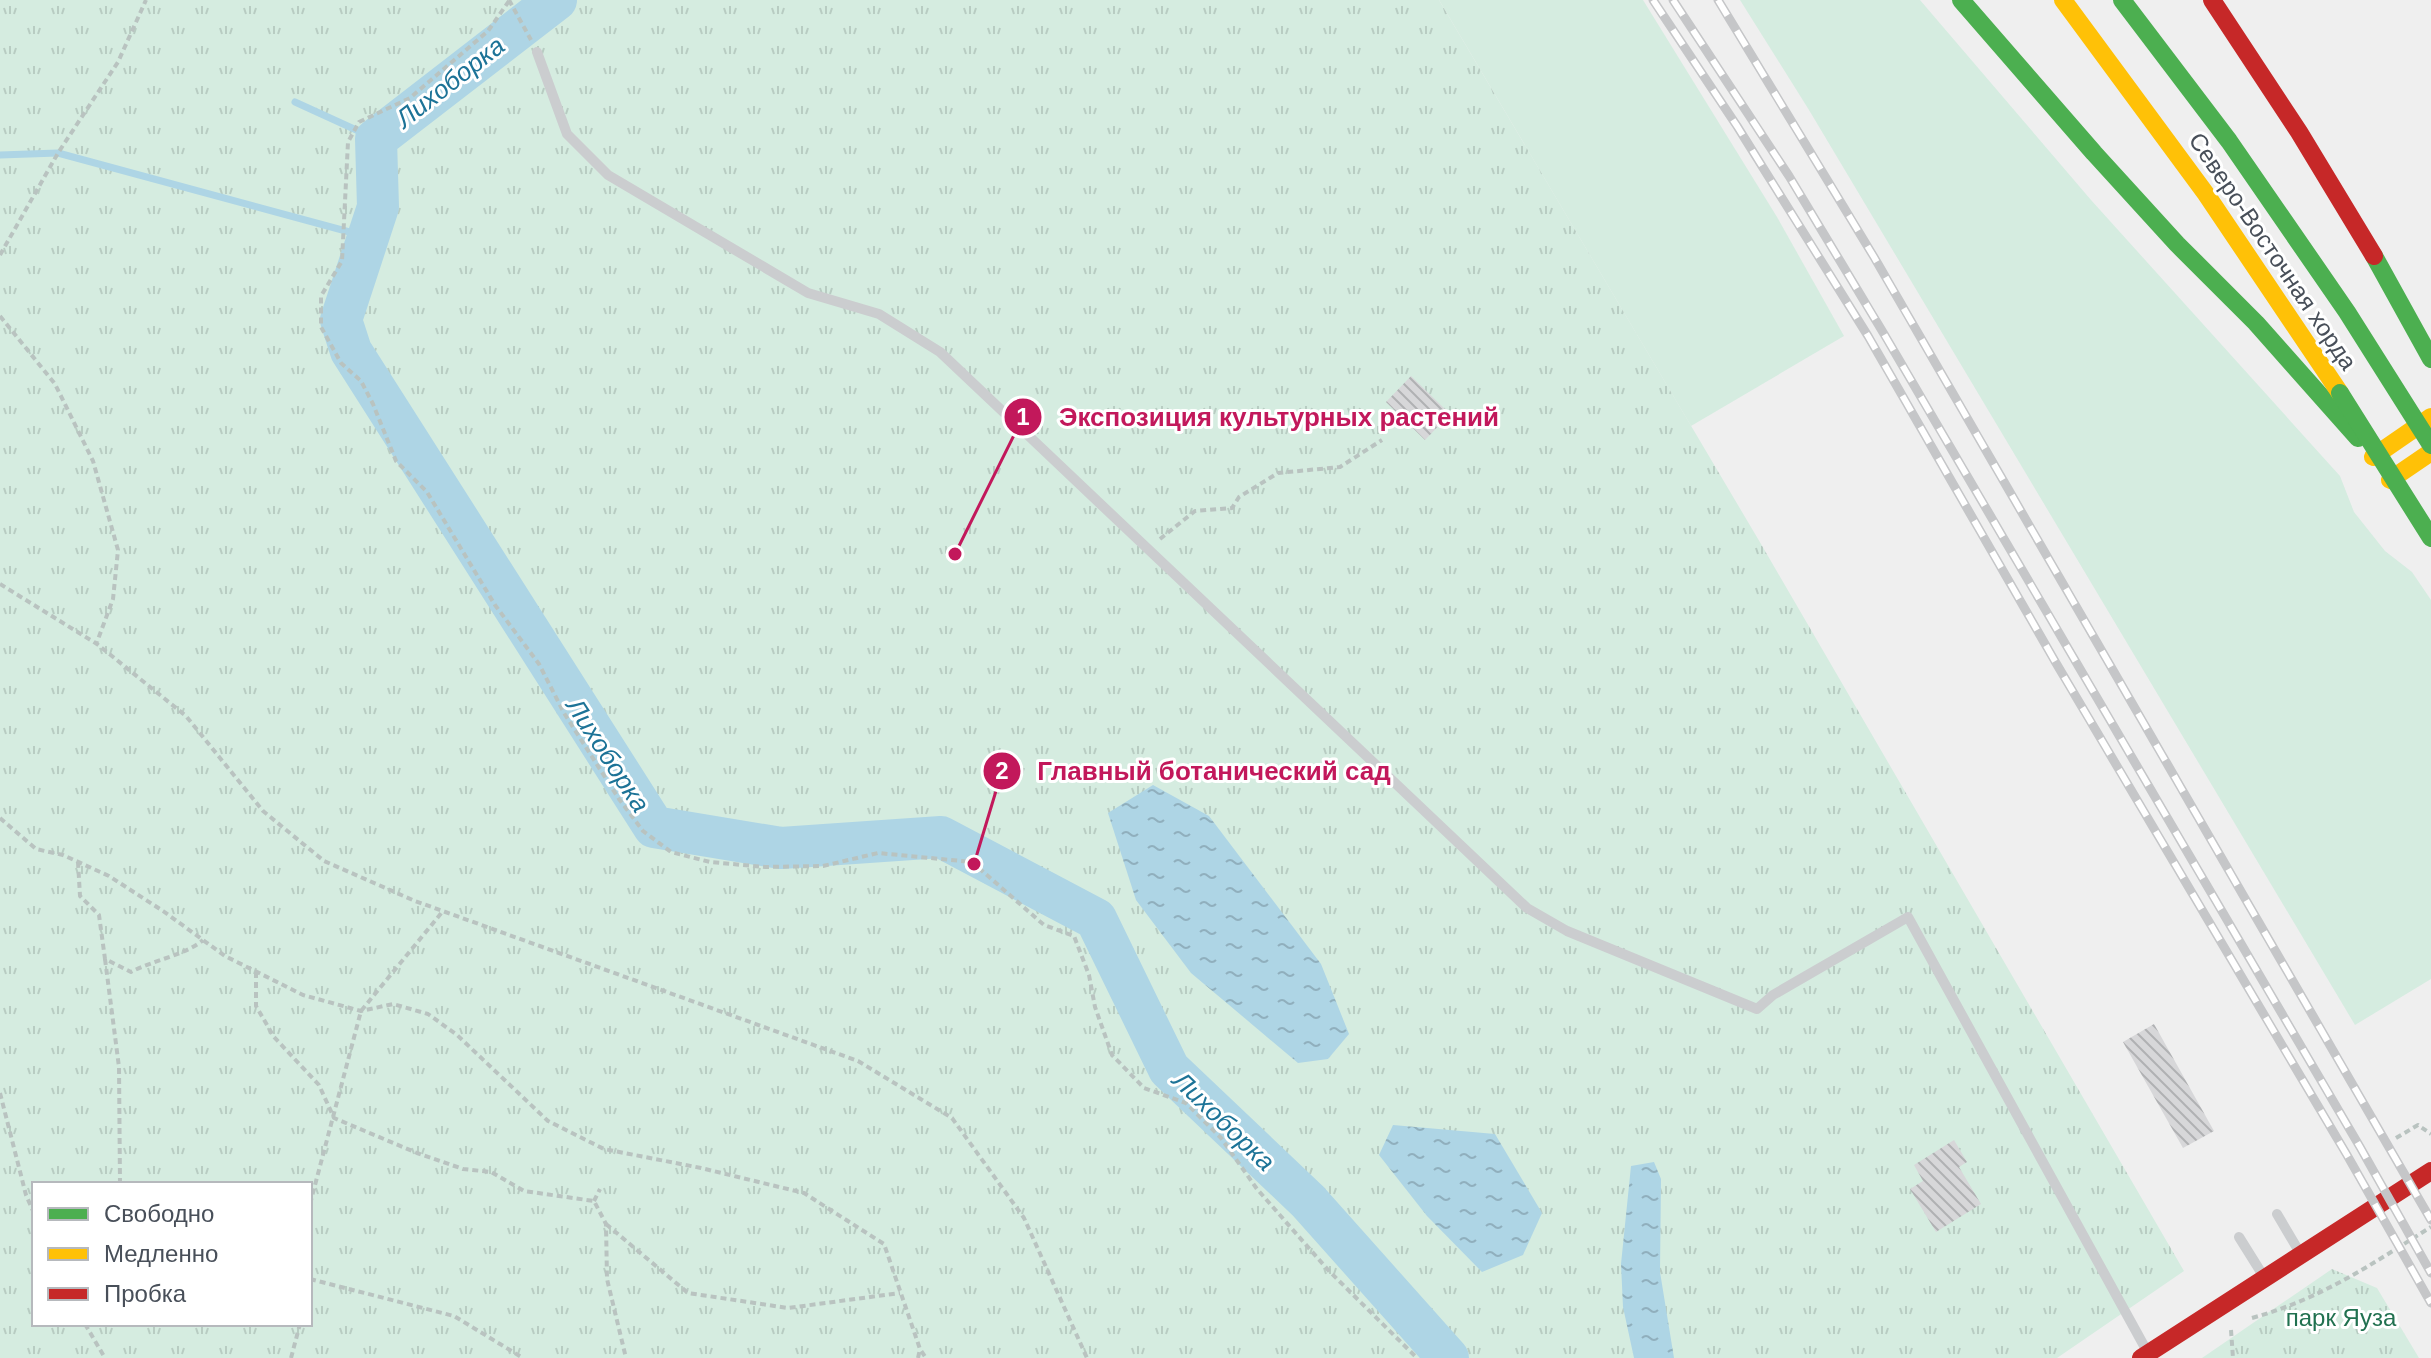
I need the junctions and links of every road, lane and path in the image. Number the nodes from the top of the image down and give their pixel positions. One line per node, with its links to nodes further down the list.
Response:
1 (146, 0): 8 (path)
2 (509, 0): 7 (path); 61 (path)
3 (1961, 0): 17 (main road)
4 (2063, 0): 19 (main road, Северо-Восточная хорда, bridge)
5 (2122, 0): 15 (main road, Северо-Восточная хорда, bridge)
6 (2212, 0): 9 (main road)
7 (537, 52): 20 (lane)
8 (0, 255)
9 (2401, 301): 11 (main road); 12 (main road)
10 (0, 316): 22 (path)
11 (2431, 322)
12 (2431, 359)
13 (2431, 417): 17 (main road)
14 (1382, 440): 20 (path)
15 (2431, 445)
16 (2431, 452): 18 (main road)
17 (2373, 457): 18 (main road)
18 (2390, 480): 19 (main road)
19 (2431, 537)
20 (1150, 548): 53 (lane)
21 (0, 584): 22 (path)
22 (97, 644): 25 (path)
23 (0, 818): 24 (path)
24 (78, 862): 26 (path); 27 (path)
25 (443, 911): 29 (path); 60 (path)
26 (203, 940): 27 (path); 28 (path)
27 (105, 959): 35 (path)
28 (256, 972): 29 (path); 31 (path)
29 (361, 1011): 31 (path); 47 (path)
30 (0, 1093): 39 (path)
31 (334, 1118): 37 (path); 38 (path)
32 (2431, 1134): 33 (path)
33 (2396, 1138)
34 (2431, 1171): 44 (main road)
35 (120, 1182)
36 (600, 1189): 38 (path)
37 (312, 1196)
38 (594, 1201): 41 (path)
39 (32, 1208)
40 (2277, 1214): 44 (lane)
41 (606, 1224): 47 (path); 57 (path)
42 (2431, 1227): 48 (path)
43 (2239, 1237): 45 (lane)
44 (2301, 1255): 45 (main road)
45 (2265, 1278): 53 (main road)
46 (312, 1280): 56 (path)
47 (900, 1293): 52 (path)
48 (2248, 1319)
49 (2239, 1325): 62 (path)
50 (86, 1326): 54 (path)
51 (299, 1326): 55 (path)
52 (920, 1349): 58 (path); 59 (path)
53 (2145, 1356)
54 (105, 1358)
55 (291, 1358)
56 (523, 1358)
57 (626, 1358)
58 (918, 1358)
59 (926, 1358)
60 (1087, 1358)
61 (1417, 1358)
62 (2233, 1358)

